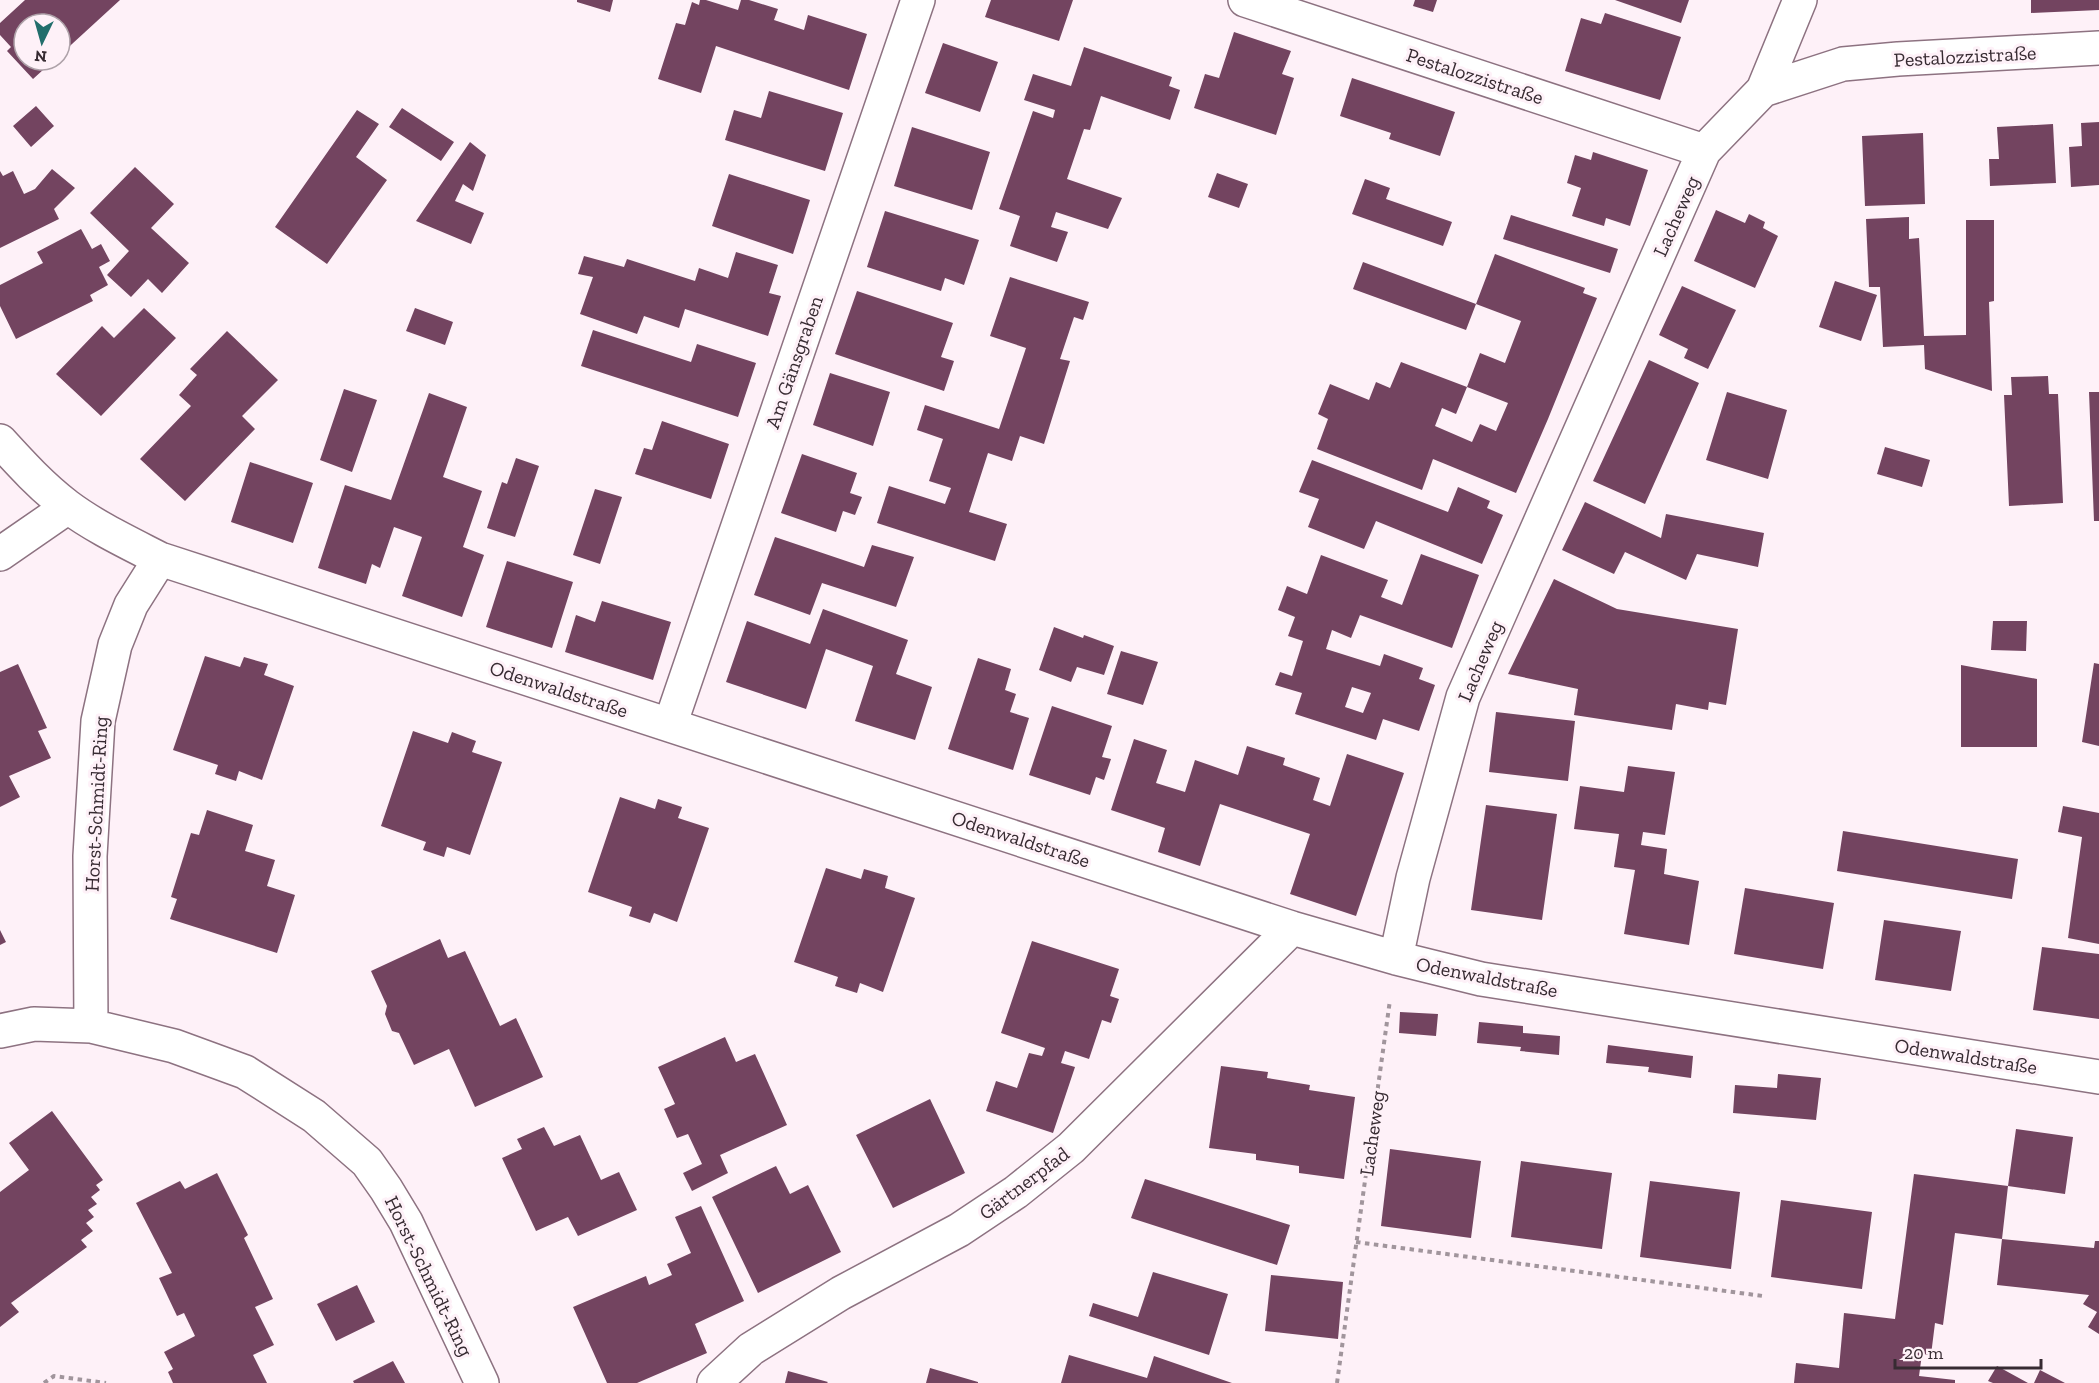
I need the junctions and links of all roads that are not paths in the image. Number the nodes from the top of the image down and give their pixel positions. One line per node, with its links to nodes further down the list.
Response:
1 (918, 0): 11 (street, Am Gänsgraben)
2 (1245, 0): 6 (street, Pestalozzistraße)
3 (1800, 0): 5 (street, Lacheweg)
4 (2099, 48): 5 (street, Pestalozzistraße)
5 (1763, 90): 6 (street, Lacheweg)
6 (1704, 152): 13 (street, Lacheweg)
7 (0, 441): 8 (street, Odenwaldstraße)
8 (68, 507): 9 (street); 10 (street, Odenwaldstraße)
9 (0, 554)
10 (160, 559): 11 (street, Odenwaldstraße); 14 (street, Horst-Schmidt-Ring)
11 (670, 725): 12 (street, Odenwaldstraße)
12 (1292, 928): 13 (street, Odenwaldstraße); 18 (street, Gärtnerpfad)
13 (1396, 958): 16 (street, Odenwaldstraße)
14 (91, 1026): 15 (street, Horst-Schmidt-Ring); 17 (street, Horst-Schmidt-Ring)
15 (0, 1031)
16 (2099, 1077)
17 (482, 1383)
18 (714, 1383)

